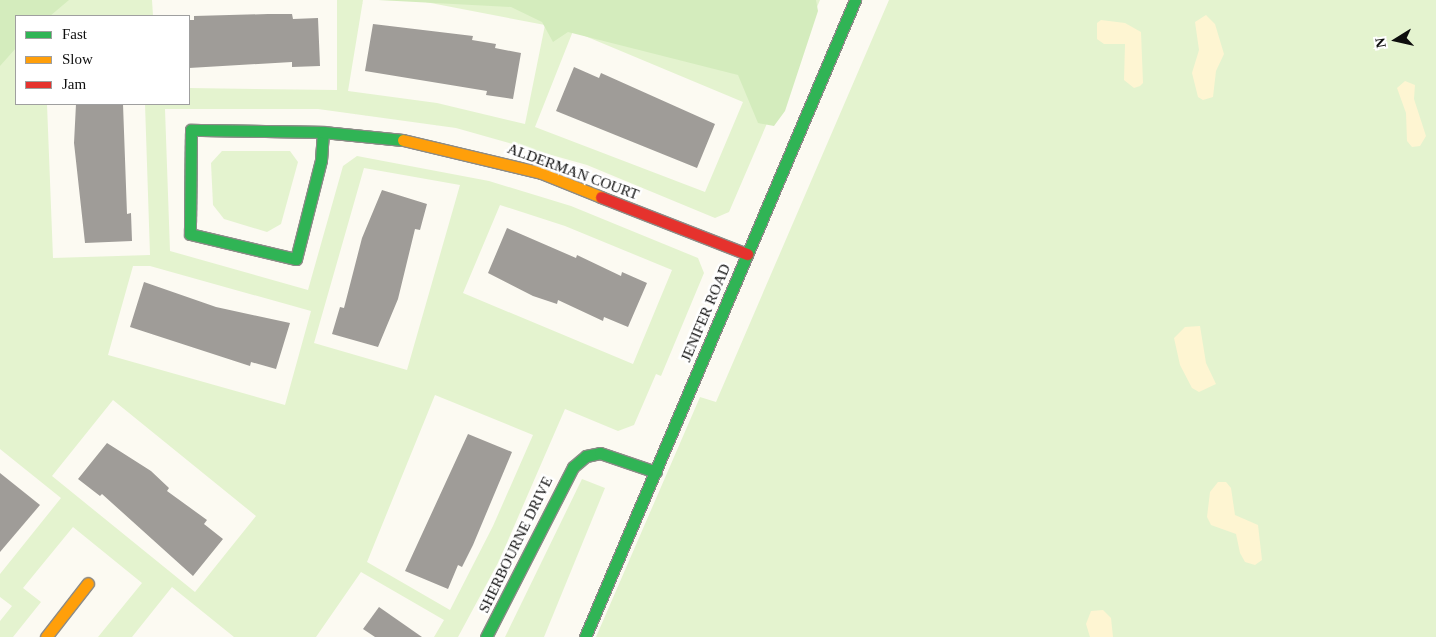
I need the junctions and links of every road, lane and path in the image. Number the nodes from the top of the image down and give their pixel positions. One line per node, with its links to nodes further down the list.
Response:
1 (855, 0): 3 (street, JENIFER ROAD)
2 (323, 132): 2 (street, ALDERMAN COURT); 3 (street, ALDERMAN COURT)
3 (747, 254): 4 (street, JENIFER ROAD)
4 (656, 472): 7 (street, SHERBOURNE DRIVE); 8 (street, JENIFER ROAD)
5 (88, 583): 6 (street)
6 (46, 637)
7 (486, 637)
8 (584, 637)

